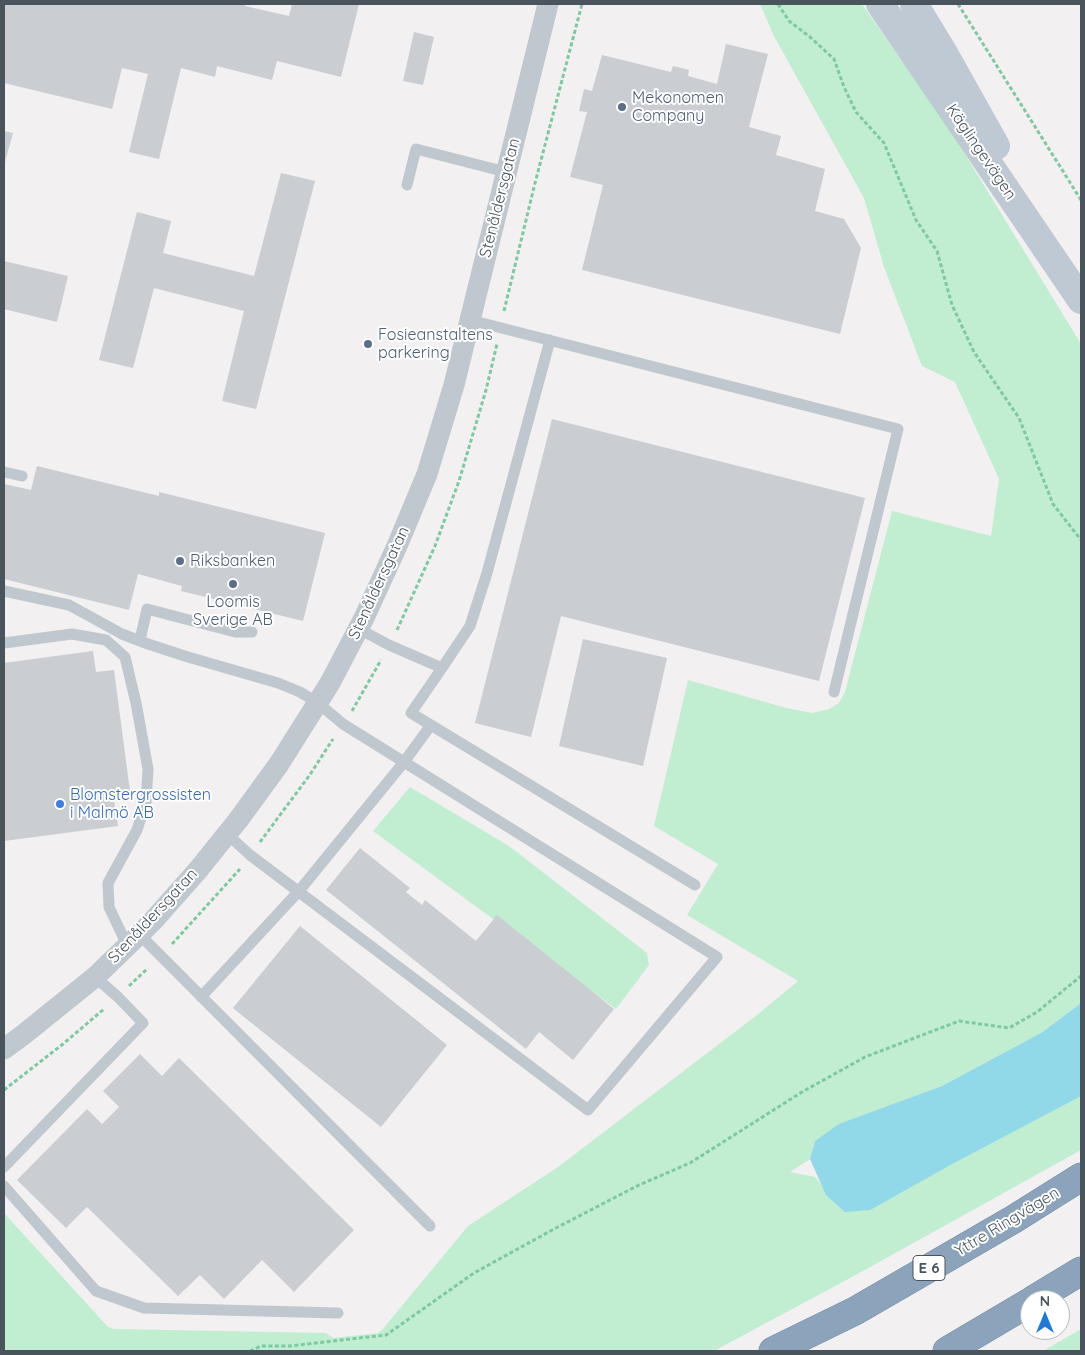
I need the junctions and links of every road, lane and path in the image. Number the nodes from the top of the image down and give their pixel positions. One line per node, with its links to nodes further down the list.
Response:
1 (548, 4): 6 (street, Stenåldersgatan)
2 (778, 4): 14 (path)
3 (880, 4): 9 (main road, Käglingevägen)
4 (914, 4): 9 (main road, Käglingevägen)
5 (958, 4): 8 (path)
6 (506, 172): 7 (lane); 10 (street, Stenåldersgatan)
7 (407, 185)
8 (1081, 200)
9 (1081, 299)
10 (470, 320): 11 (lane); 16 (street, Stenåldersgatan)
11 (550, 340): 20 (lane); 21 (lane)
12 (4, 472): 13 (lane)
13 (22, 476)
14 (1081, 540)
15 (4, 591): 18 (lane)
16 (359, 629): 20 (lane); 22 (street, Stenåldersgatan)
17 (252, 632): 18 (lane)
18 (140, 640): 22 (lane)
19 (4, 643): 28 (lane)
20 (442, 668): 23 (lane)
21 (834, 692)
22 (318, 704): 24 (lane); 25 (street, Stenåldersgatan)
23 (431, 725): 24 (lane); 26 (lane)
24 (404, 762): 27 (lane); 27 (lane)
25 (227, 834): 27 (lane); 28 (street, Stenåldersgatan)
26 (695, 885)
27 (299, 891): 31 (lane)
28 (133, 940): 30 (street, Stenåldersgatan); 31 (lane)
29 (1081, 976): 41 (path)
30 (95, 977): 32 (street, Stenåldersgatan); 33 (lane)
31 (201, 997): 36 (lane)
32 (4, 1049)
33 (4, 1167)
34 (1081, 1176): 42 (highway, Yttre Ringvägen / E 6)
35 (4, 1186): 40 (lane)
36 (430, 1226)
37 (1081, 1271): 38 (highway)
38 (1049, 1290)
39 (1020, 1308): 43 (highway)
40 (338, 1313)
41 (250, 1351)
42 (773, 1351)
43 (947, 1351)

